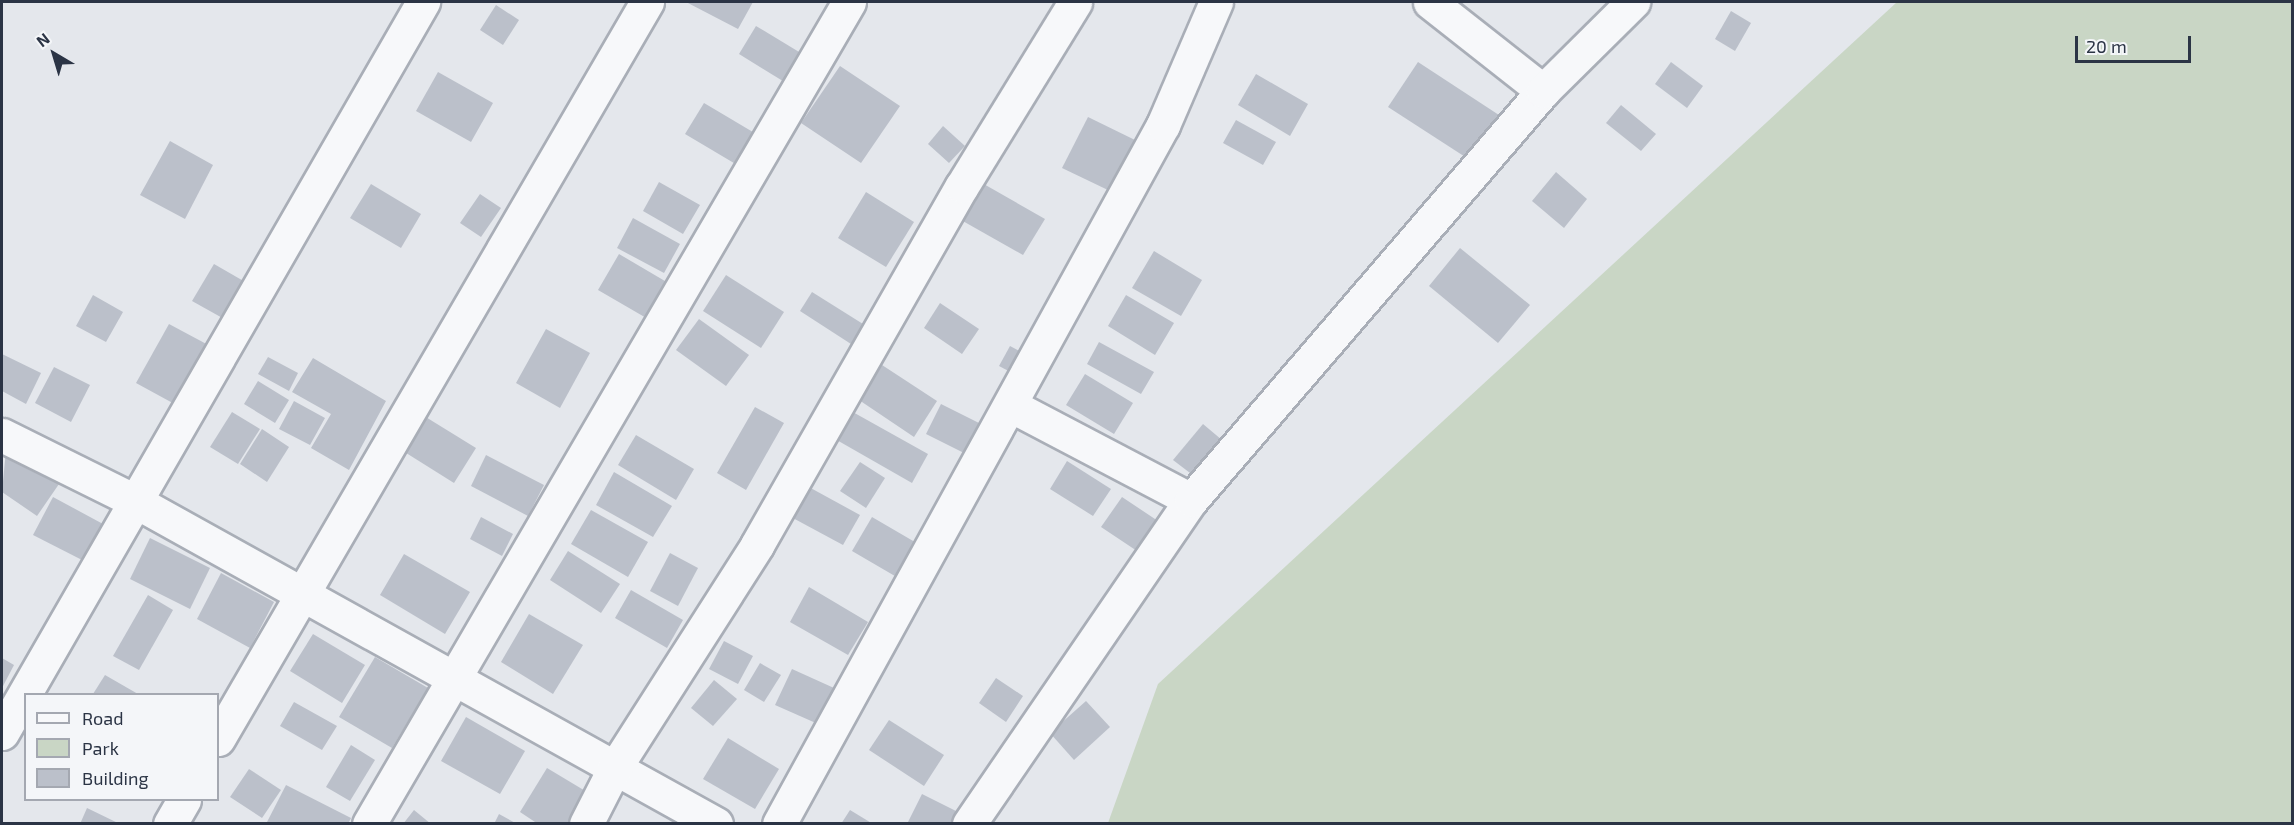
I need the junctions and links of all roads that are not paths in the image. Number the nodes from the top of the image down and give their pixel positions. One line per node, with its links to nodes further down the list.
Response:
1 (423, 2): 11 (street)
2 (647, 2): 13 (street)
3 (849, 2): 14 (street)
4 (1075, 2): 19 (street)
5 (1216, 2): 9 (street)
6 (1430, 2): 8 (street)
7 (1633, 2): 8 (street)
8 (1543, 91): 12 (street)
9 (1012, 406): 12 (street); 25 (street)
10 (2, 435): 11 (street)
11 (133, 500): 13 (street); 15 (street)
12 (1191, 500): 26 (street)
13 (299, 594): 14 (street); 18 (street)
14 (452, 675): 19 (street); 22 (street)
15 (24, 693)
16 (24, 694): 17 (street)
17 (2, 733)
18 (219, 738)
19 (614, 769): 23 (street); 24 (street)
20 (183, 801): 21 (street)
21 (170, 824)
22 (369, 824)
23 (586, 824)
24 (716, 824)
25 (779, 824)
26 (969, 824)

